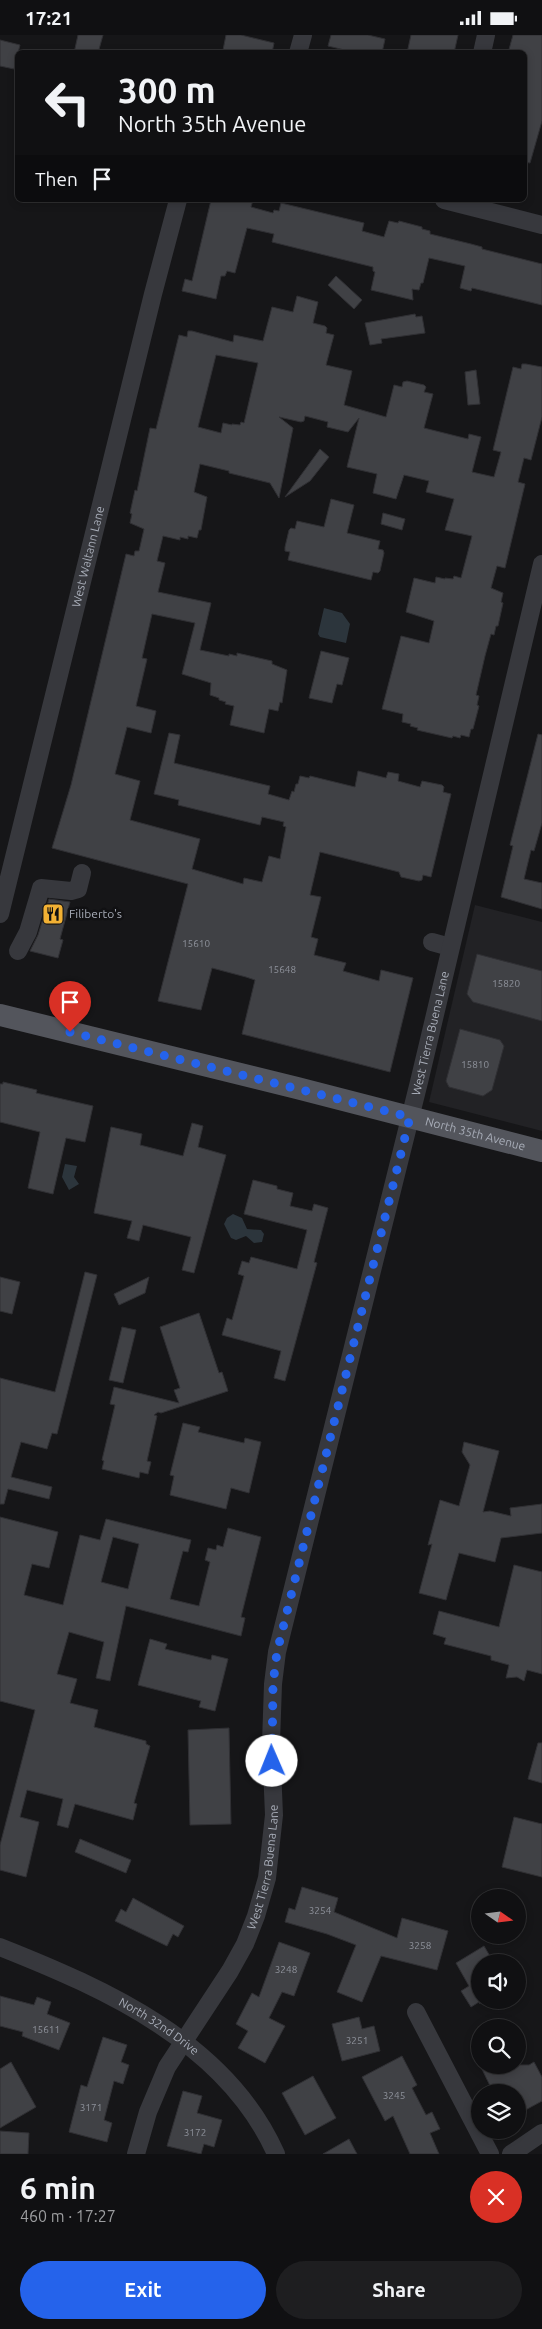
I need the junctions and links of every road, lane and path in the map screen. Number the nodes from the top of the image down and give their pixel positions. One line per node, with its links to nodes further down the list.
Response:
1 (303, 35): 3 (street)
2 (486, 35): 4 (street)
3 (299, 50)
4 (483, 50)
5 (177, 202): 10 (street, West Waltann Lane)
6 (454, 202): 7 (street)
7 (542, 225)
8 (542, 564): 12 (street, West Tierra Buena Lane)
9 (80, 881): 13 (street)
10 (0, 915)
11 (432, 942): 12 (street)
12 (450, 947): 15 (street, West Tierra Buena Lane)
13 (18, 951)
14 (0, 1015): 15 (main road, North 35th Avenue)
15 (410, 1117): 16 (main road, North 35th Avenue); 19 (street, West Tierra Buena Lane)
16 (542, 1151)
17 (0, 1947): 19 (street, North 32nd Drive)
18 (416, 2012): 23 (street)
19 (185, 2042): 21 (street, West Tierra Buena Lane); 22 (street, North 32nd Drive)
20 (542, 2133): 24 (street)
21 (136, 2154)
22 (276, 2154)
23 (490, 2154)
24 (511, 2154)

